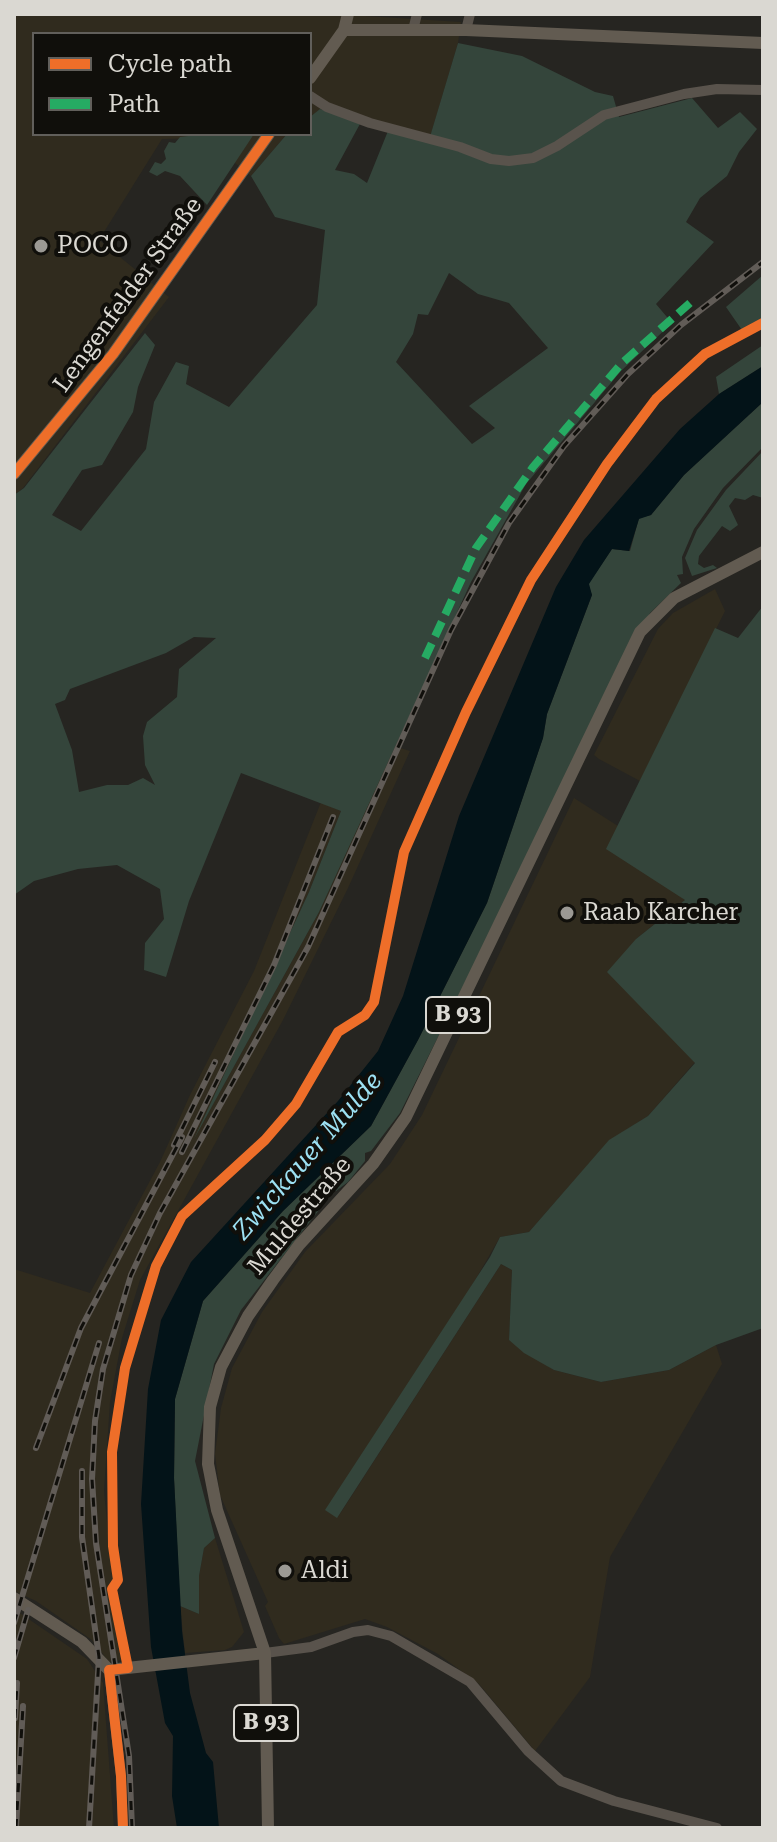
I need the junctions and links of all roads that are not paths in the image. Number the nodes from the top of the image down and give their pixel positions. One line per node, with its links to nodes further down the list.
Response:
1 (348, 14): 4 (main road)
2 (417, 14): 5 (street)
3 (470, 14): 6 (street)
4 (344, 30): 5 (main road); 8 (main road)
5 (413, 30): 6 (main road)
6 (466, 30): 7 (main road)
7 (763, 43)
8 (312, 75)
9 (763, 90): 10 (street)
10 (312, 97)
11 (268, 136): 12 (main road, Lengenfelder Straße)
12 (14, 474)
13 (763, 552): 15 (main road, Muldestraße / B 93)
14 (14, 1598): 16 (main road)
15 (265, 1653): 16 (main road); 18 (main road, Muldestraße / B 93); 19 (street)
16 (109, 1670): 17 (street)
17 (123, 1828)
18 (268, 1828)
19 (717, 1828)

